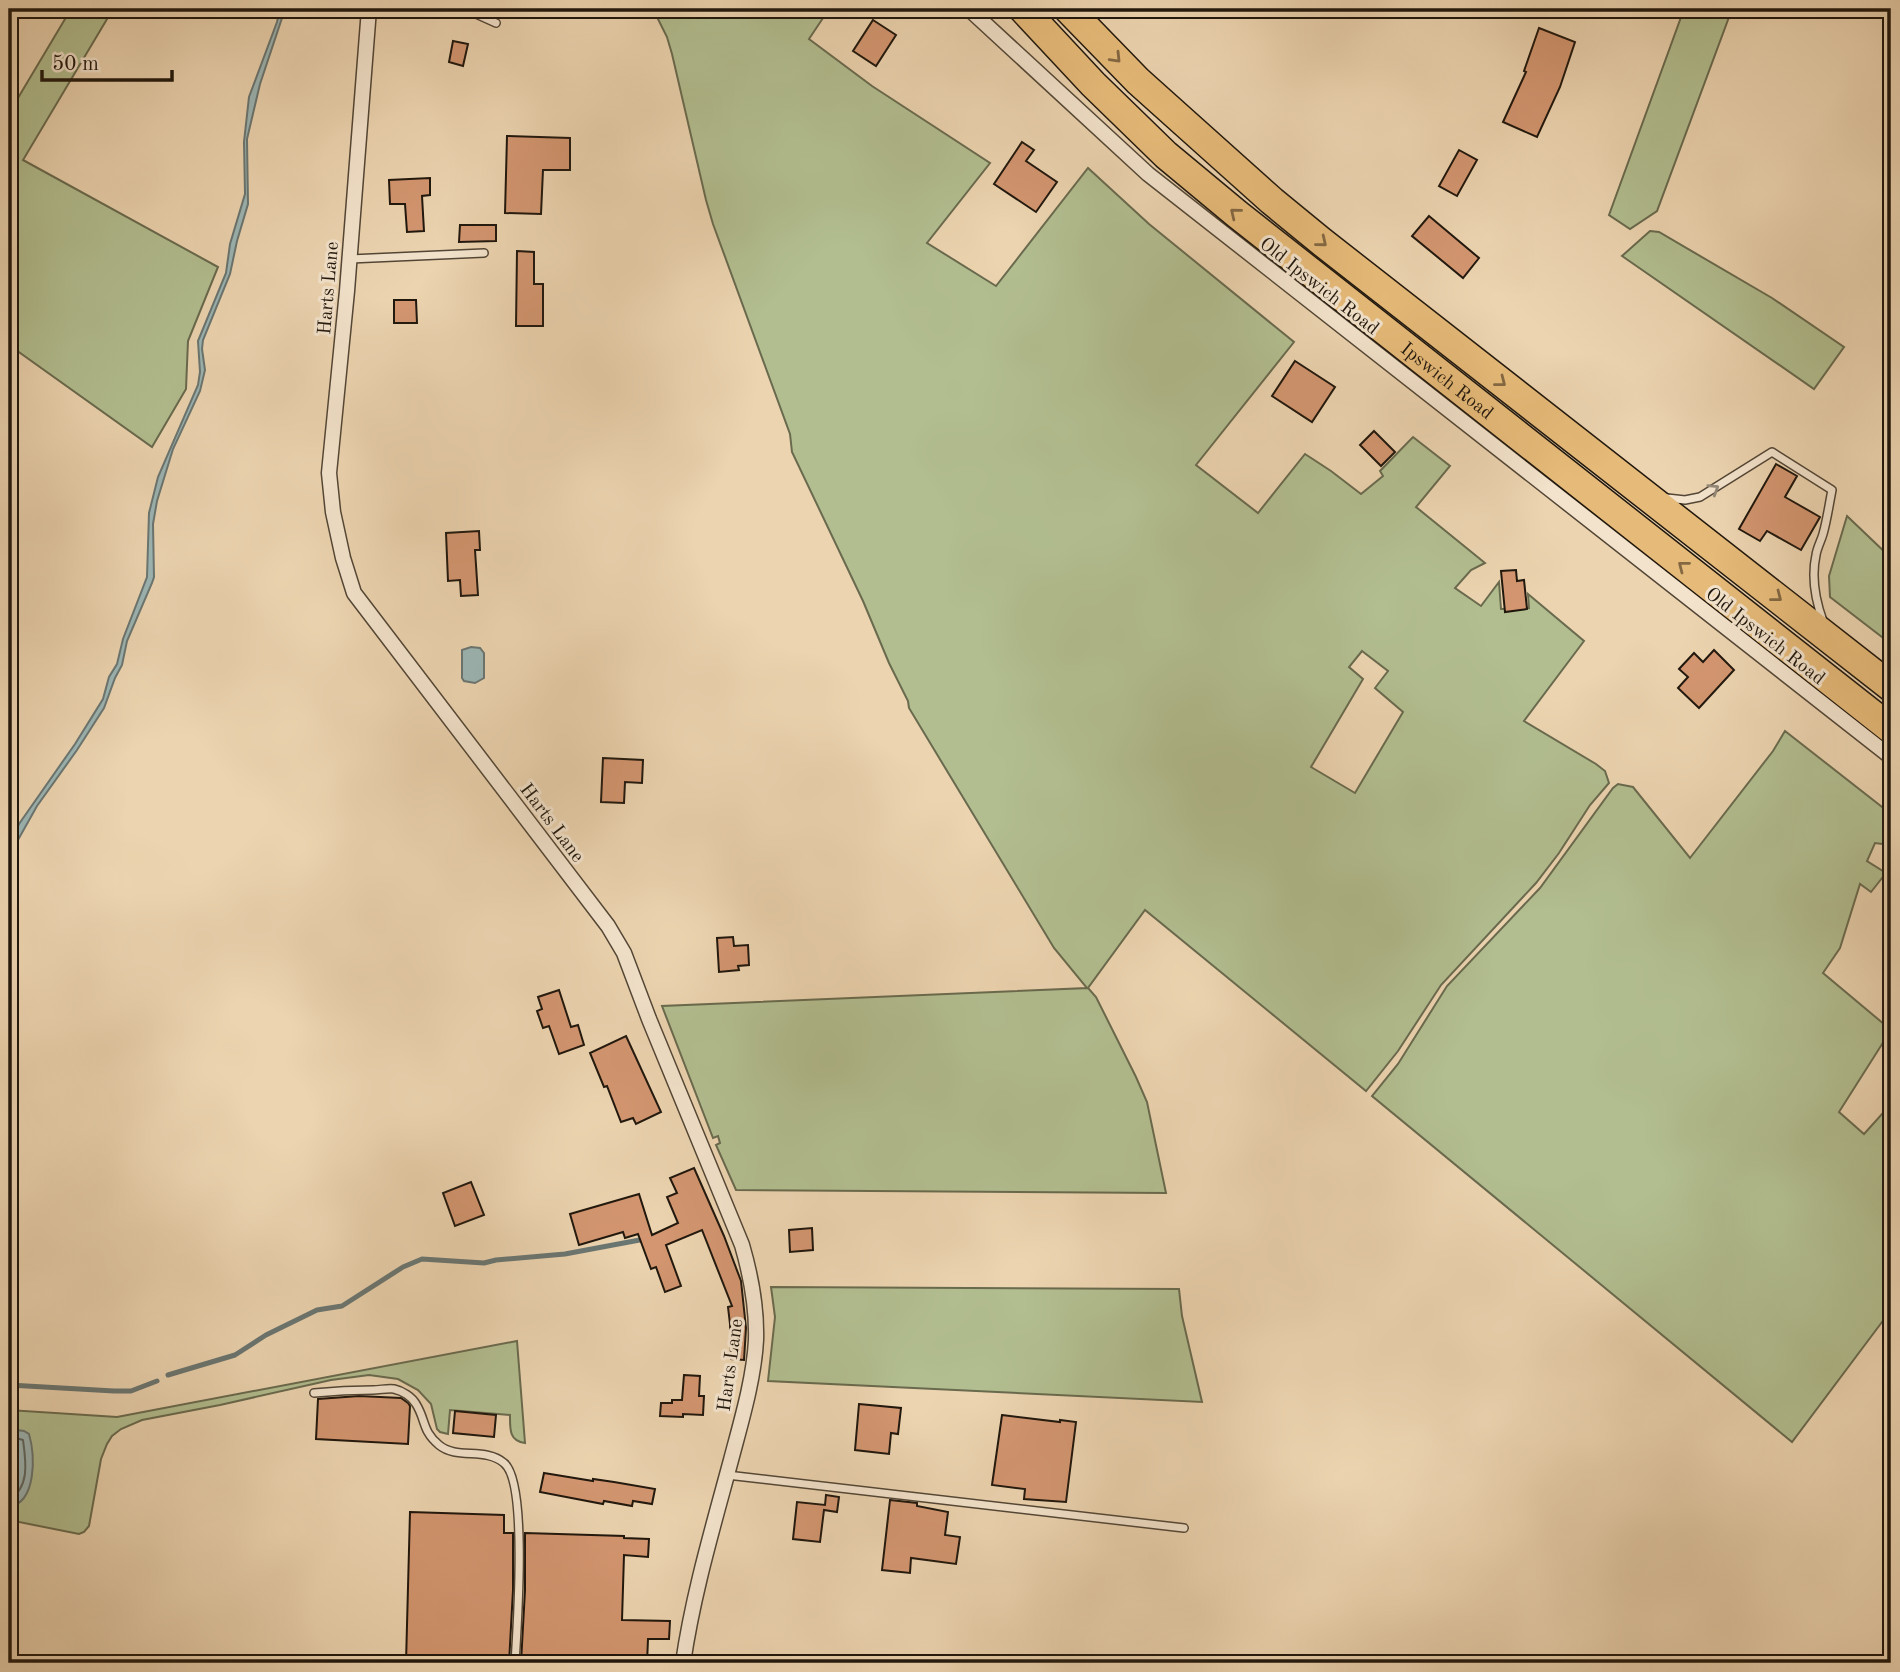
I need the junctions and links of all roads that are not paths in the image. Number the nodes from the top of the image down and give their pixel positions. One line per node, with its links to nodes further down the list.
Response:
1 (369, 9): 10 (street, Harts Lane)
2 (465, 9): 7 (lane)
3 (969, 9): 15 (street, Old Ipswich Road)
4 (1001, 9): 8 (highway)
5 (1023, 9): 8 (highway, Ipswich Road)
6 (1068, 9): 11 (highway, Ipswich Road, one-way to 11)
7 (496, 23)
8 (1093, 84): 14 (highway, Ipswich Road, one-way to 8)
9 (484, 253): 10 (lane)
10 (349, 259): 17 (street, Harts Lane)
11 (1648, 497): 12 (highway, Ipswich Road, one-way to 12); 12 (lane, one-way to 12)
12 (1829, 638): 13 (highway, Ipswich Road)
13 (1891, 687)
14 (1891, 729)
15 (1891, 757)
16 (314, 1393): 19 (lane)
17 (727, 1475): 18 (lane); 20 (street, Harts Lane)
18 (1184, 1528)
19 (515, 1663)
20 (683, 1663)

